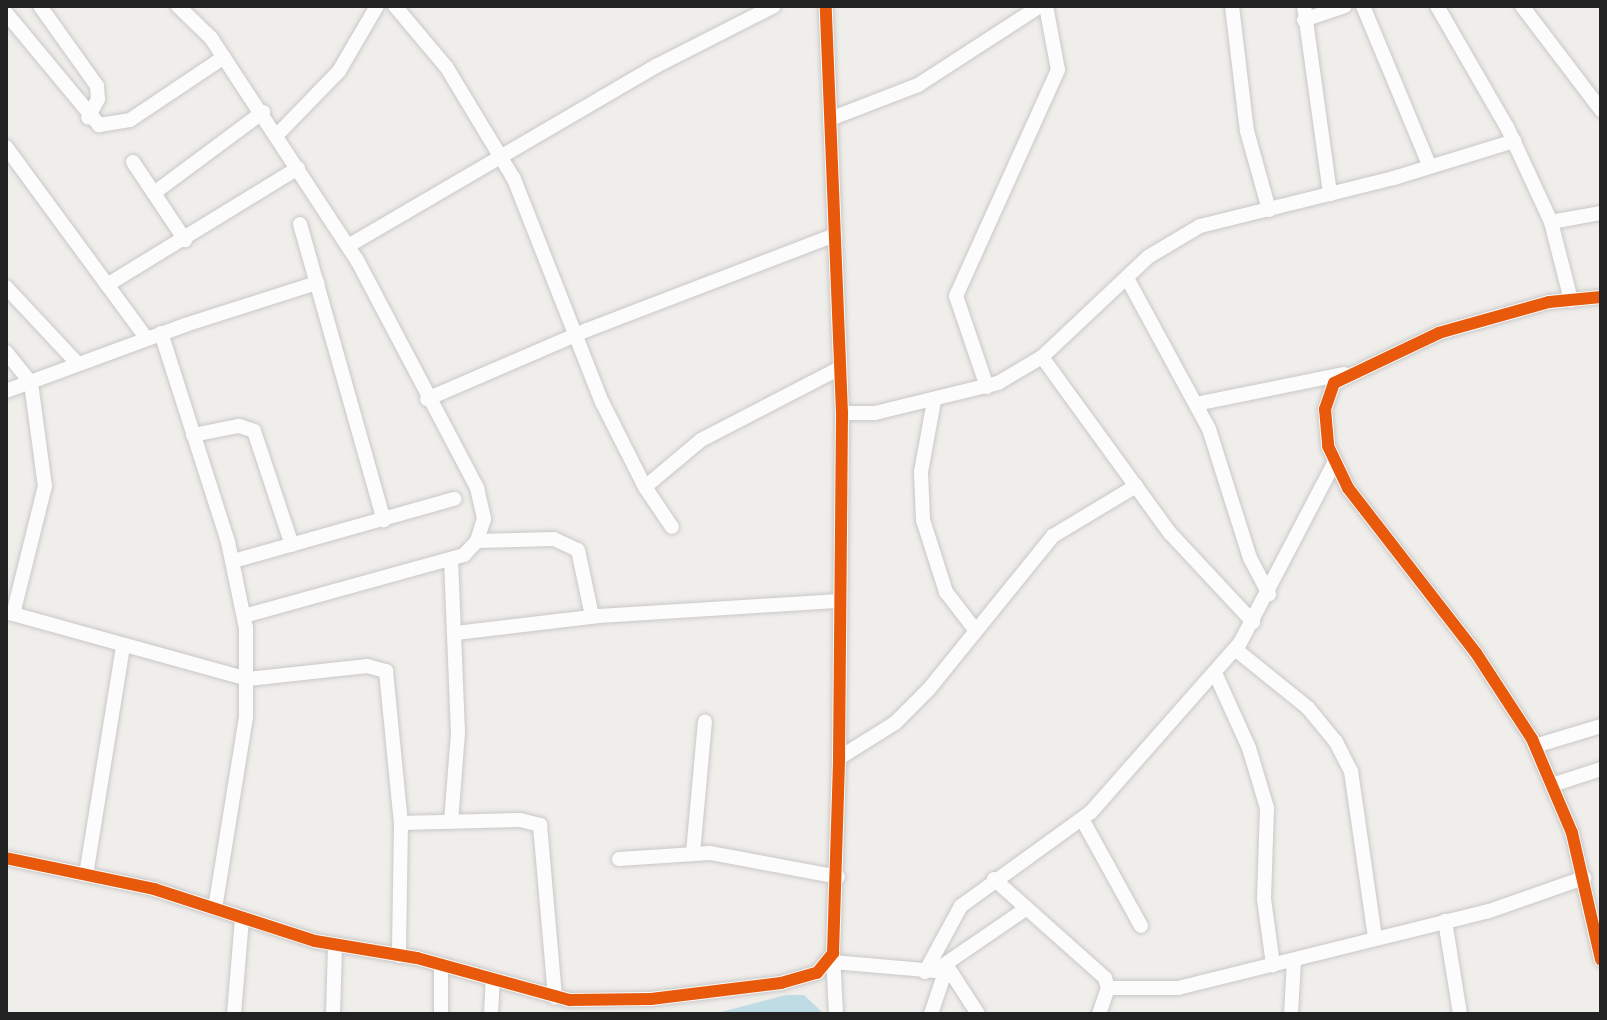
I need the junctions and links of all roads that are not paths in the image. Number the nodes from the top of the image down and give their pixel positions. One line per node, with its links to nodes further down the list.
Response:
1 (40, 6): 18 (street)
2 (178, 6): 15 (street)
3 (377, 6): 20 (street)
4 (774, 6): 23 (street)
5 (826, 6): 19 (street)
6 (1043, 6): 19 (street); 50 (street)
7 (1232, 6): 29 (street)
8 (1345, 6): 14 (street)
9 (1363, 6): 25 (street)
10 (1437, 6): 21 (street)
11 (1522, 6): 16 (street)
12 (404, 9): 23 (street)
13 (6, 13): 18 (street)
14 (1304, 13): 28 (street)
15 (224, 57): 17 (street); 18 (street)
16 (1601, 110)
17 (263, 112): 20 (street); 27 (street)
18 (88, 118)
19 (830, 119): 33 (street)
20 (277, 135): 26 (street)
21 (1514, 141): 25 (street); 31 (street)
22 (6, 147): 38 (street)
23 (502, 158): 35 (street); 42 (street)
24 (133, 162): 27 (street)
25 (1430, 167): 28 (street)
26 (298, 168): 34 (street); 35 (street)
27 (154, 193): 34 (street)
28 (1330, 194): 29 (street)
29 (1269, 210): 36 (street)
30 (1601, 213): 31 (street)
31 (1551, 222): 41 (street)
32 (300, 224): 37 (street)
33 (835, 235): 42 (street); 47 (street)
34 (185, 240): 38 (street)
35 (348, 246): 52 (street)
36 (1127, 278): 45 (street); 54 (street)
37 (317, 283): 43 (street); 61 (street)
38 (107, 285): 43 (street)
39 (6, 287): 46 (street)
40 (1601, 297): 41 (street)
41 (1571, 300): 48 (street)
42 (577, 334): 52 (street); 59 (street)
43 (154, 336): 46 (street); 56 (street)
44 (6, 352): 49 (street)
45 (1042, 357): 50 (street); 58 (street)
46 (78, 364): 49 (street)
47 (840, 368): 55 (street); 59 (street)
48 (1349, 374): 54 (street); 57 (street)
49 (31, 383): 51 (street); 69 (street)
50 (987, 387): 53 (street)
51 (6, 391)
52 (427, 399): 63 (street)
53 (934, 401): 55 (street); 73 (street)
54 (1196, 404): 67 (street)
55 (842, 413): 68 (street)
56 (193, 435): 64 (street); 66 (street)
57 (1335, 461): 67 (street); 81 (street)
58 (1136, 486): 72 (street); 73 (street)
59 (645, 487): 62 (street)
60 (454, 499): 61 (street)
61 (384, 520): 64 (street)
62 (672, 527)
63 (477, 541): 65 (street); 71 (street)
64 (292, 545): 66 (street)
65 (451, 559): 70 (street); 74 (street)
66 (233, 561): 70 (street)
67 (1269, 594): 72 (street)
68 (840, 601): 71 (street); 82 (street)
69 (10, 613): 75 (street)
70 (244, 616): 78 (street)
71 (592, 616): 74 (street)
72 (1253, 622): 76 (street)
73 (976, 631): 82 (street)
74 (456, 633): 86 (street)
75 (123, 646): 78 (street); 91 (street)
76 (1235, 649): 77 (street); 100 (street)
77 (1215, 673): 85 (street); 107 (street)
78 (248, 679): 87 (street); 95 (street)
79 (705, 722): 88 (street)
80 (1601, 726): 81 (street)
81 (1535, 746): 84 (street)
82 (839, 758): 92 (street)
83 (1601, 769): 84 (street)
84 (1552, 785): 94 (street)
85 (1082, 819): 93 (street); 99 (street)
86 (451, 822): 87 (street); 112 (street)
87 (401, 823): 102 (street)
88 (693, 853): 90 (street); 92 (street)
89 (6, 858): 91 (street)
90 (619, 859)
91 (86, 875): 95 (street)
92 (838, 877): 103 (street)
93 (994, 879): 96 (street); 109 (street)
94 (1590, 882): 98 (street); 105 (street)
95 (215, 908): 97 (street)
96 (1024, 910): 108 (street); 111 (street)
97 (242, 918): 101 (street); 114 (street)
98 (1445, 921): 100 (street); 123 (street)
99 (1141, 926)
100 (1375, 937): 104 (street)
101 (335, 945): 102 (street); 115 (street)
102 (399, 956): 106 (street)
103 (833, 958): 109 (street); 113 (street); 118 (street)
104 (1294, 960): 107 (street); 122 (street)
105 (1601, 960)
106 (441, 965): 110 (street); 116 (street)
107 (1273, 965): 111 (street)
108 (947, 966): 109 (street); 119 (street); 120 (street)
109 (925, 972)
110 (493, 980): 112 (street); 117 (street)
111 (1108, 988): 121 (street)
112 (555, 997): 113 (street)
113 (604, 1009)
114 (234, 1014)
115 (333, 1014)
116 (441, 1014)
117 (491, 1014)
118 (836, 1014)
119 (931, 1014)
120 (978, 1014)
121 (1099, 1014)
122 (1291, 1014)
123 (1460, 1014)

